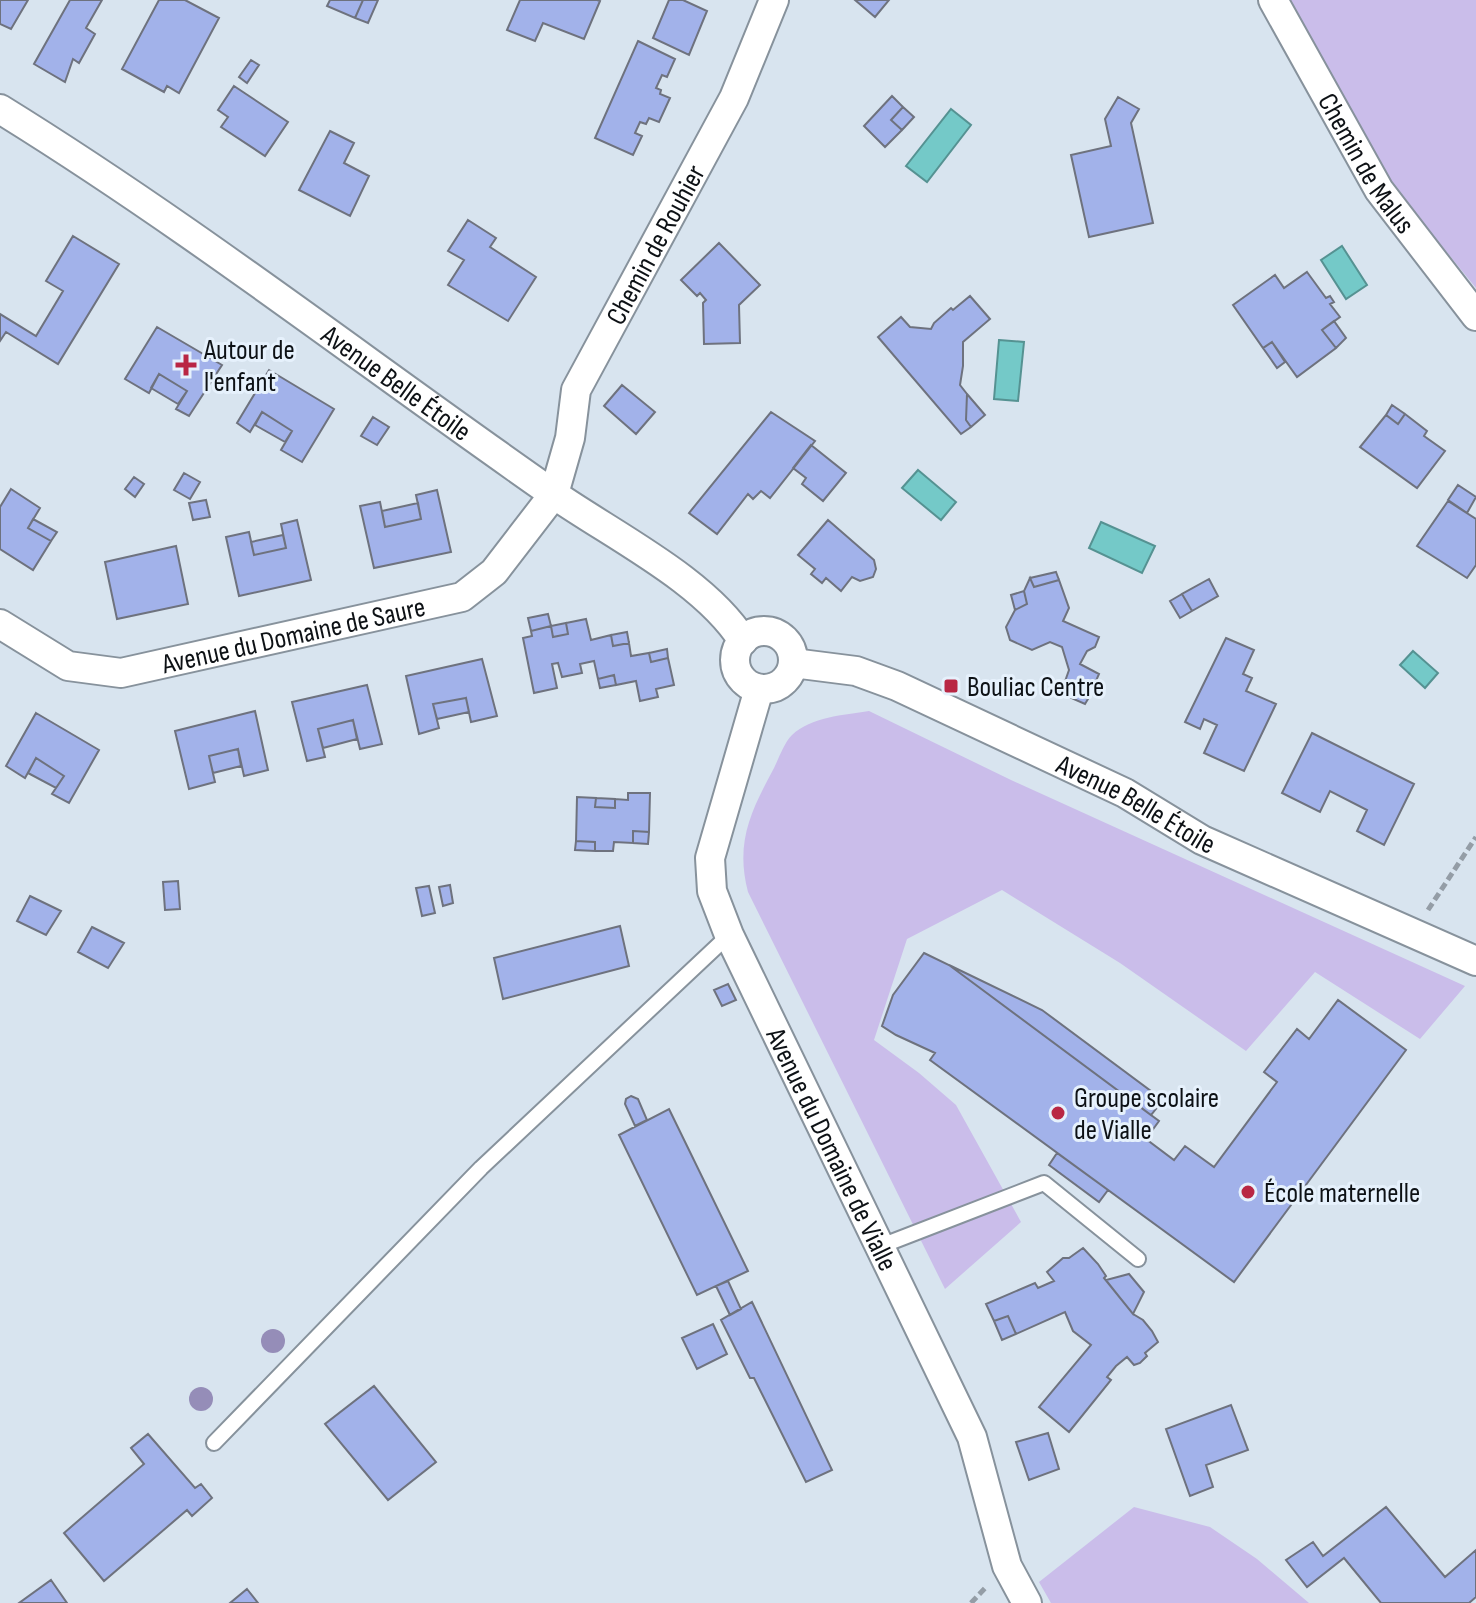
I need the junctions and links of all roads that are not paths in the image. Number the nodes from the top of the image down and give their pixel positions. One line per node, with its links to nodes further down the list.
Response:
1 (774, 0): 5 (street, Chemin de Rouhier)
2 (1273, 0): 4 (street, Chemin de Malus)
3 (0, 109): 5 (street, Avenue Belle Étoile)
4 (1476, 316)
5 (554, 494): 6 (street, Avenue du Domaine de Saure); 7 (street, Avenue Belle Étoile)
6 (0, 624)
7 (743, 641): 8 (street); 9 (street)
8 (793, 663): 9 (street); 11 (street, Avenue Belle Étoile)
9 (759, 689): 10 (street, Avenue du Domaine de Vialle)
10 (729, 935): 12 (street, Avenue du Domaine de Vialle); 14 (lane)
11 (1476, 961)
12 (881, 1246): 13 (lane); 15 (street, Avenue du Domaine de Vialle)
13 (1138, 1259)
14 (214, 1443)
15 (1027, 1603)

